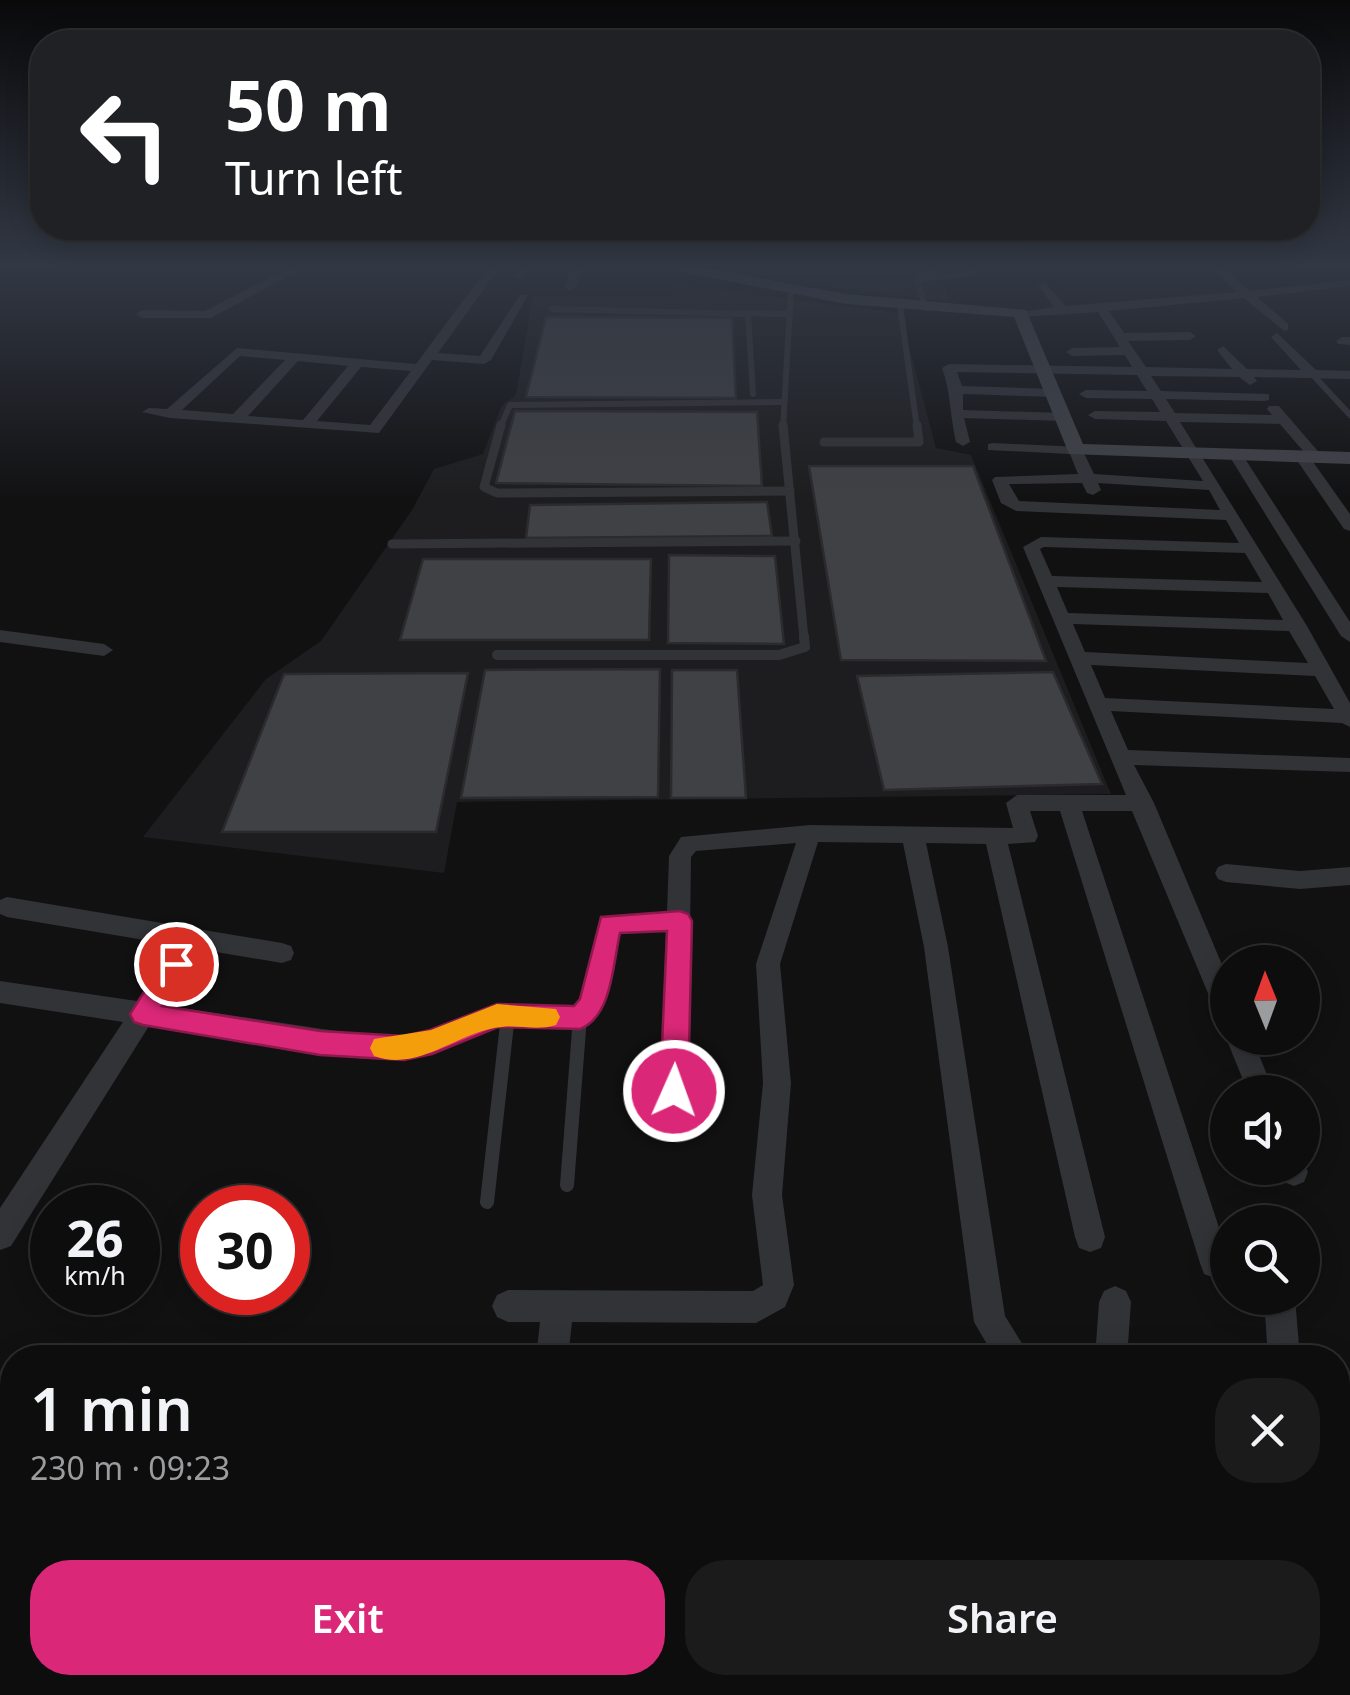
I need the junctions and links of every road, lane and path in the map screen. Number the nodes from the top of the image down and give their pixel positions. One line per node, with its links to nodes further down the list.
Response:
1 (438, 342): 15 (street)
2 (496, 342): 15 (street)
3 (751, 342): 23 (lane)
4 (787, 342): 27 (lane)
5 (905, 342): 38 (lane)
6 (1033, 342): 16 (street)
7 (1141, 342): 10 (street)
8 (1290, 342): 19 (street)
9 (1299, 342): 19 (street)
10 (1126, 344): 12 (street); 17 (street)
11 (1223, 350): 18 (street)
12 (1072, 352)
13 (295, 357): 14 (street); 29 (street); 35 (street)
14 (358, 362): 15 (street); 37 (street)
15 (424, 362): 37 (street)
16 (1044, 368): 17 (street); 21 (street); 22 (street)
17 (1144, 371): 18 (street); 25 (street)
18 (1244, 374): 19 (street); 26 (street)
19 (1321, 375): 20 (street); 32 (lane)
20 (1350, 375)
21 (956, 390): 22 (street); 30 (street)
22 (1053, 393): 33 (street)
23 (753, 394)
24 (1086, 394): 25 (street)
25 (1158, 396): 26 (street); 34 (street)
26 (1264, 397): 36 (street)
27 (782, 402): 48 (lane); 48 (lane)
28 (149, 412): 29 (street)
29 (170, 414): 35 (street)
30 (956, 414): 33 (street); 39 (street)
31 (1096, 415): 34 (street)
32 (1350, 415)
33 (1063, 418): 41 (street)
34 (1172, 418): 36 (street); 42 (street)
35 (238, 419): 37 (street)
36 (1284, 420): 44 (street)
37 (306, 425)
38 (824, 442)
39 (963, 442)
40 (993, 447): 41 (street)
41 (1076, 450): 42 (street); 46 (street)
42 (1194, 452): 43 (street); 47 (street)
43 (1235, 454): 44 (street); 60 (street)
44 (1308, 456): 45 (street); 51 (street)
45 (1350, 458)
46 (1088, 478): 47 (street); 49 (street); 49 (street)
47 (1214, 486): 50 (street)
48 (790, 491): 52 (lane)
49 (1100, 508): 50 (street)
50 (1231, 515): 54 (street)
51 (1350, 526)
52 (796, 541): 53 (lane); 62 (lane)
53 (392, 544)
54 (1251, 548): 55 (street); 56 (street)
55 (1047, 582): 56 (street); 57 (street)
56 (1274, 588): 58 (street)
57 (1063, 618): 58 (street); 63 (street)
58 (1298, 626): 64 (street)
59 (0, 636): 61 (street)
60 (1350, 636)
61 (104, 650)
62 (497, 655)
63 (1080, 658): 64 (street); 65 (street)
64 (1322, 670): 66 (street)
65 (1100, 704): 66 (street); 67 (street)
66 (1349, 718)
67 (1123, 757): 68 (street); 70 (street)
68 (1350, 765)
69 (1069, 804): 70 (street); 73 (street); 90 (street)
70 (1143, 804): 80 (street)
71 (810, 833): 72 (street); 77 (street); 93 (street)
72 (913, 835): 73 (street); 96 (street)
73 (994, 836): 89 (street)
74 (1226, 873): 75 (street)
75 (1350, 876)
76 (7, 907): 78 (street)
77 (680, 921): 84 (street); 85 (street)
78 (192, 938): 79 (street); 82 (street)
79 (282, 953)
80 (1210, 966)
81 (0, 992): 82 (street)
82 (143, 1014): 83 (street); 88 (street)
83 (508, 1015): 84 (street); 87 (lane)
84 (580, 1017): 86 (lane)
85 (674, 1091)
86 (567, 1185)
87 (486, 1202)
88 (0, 1235)
89 (1090, 1237)
90 (1210, 1247)
91 (1115, 1302): 97 (street)
92 (508, 1306): 93 (street)
93 (558, 1306): 95 (street)
94 (1281, 1315): 98 (street)
95 (554, 1345)
96 (1007, 1345)
97 (1113, 1345)
98 (1283, 1345)

